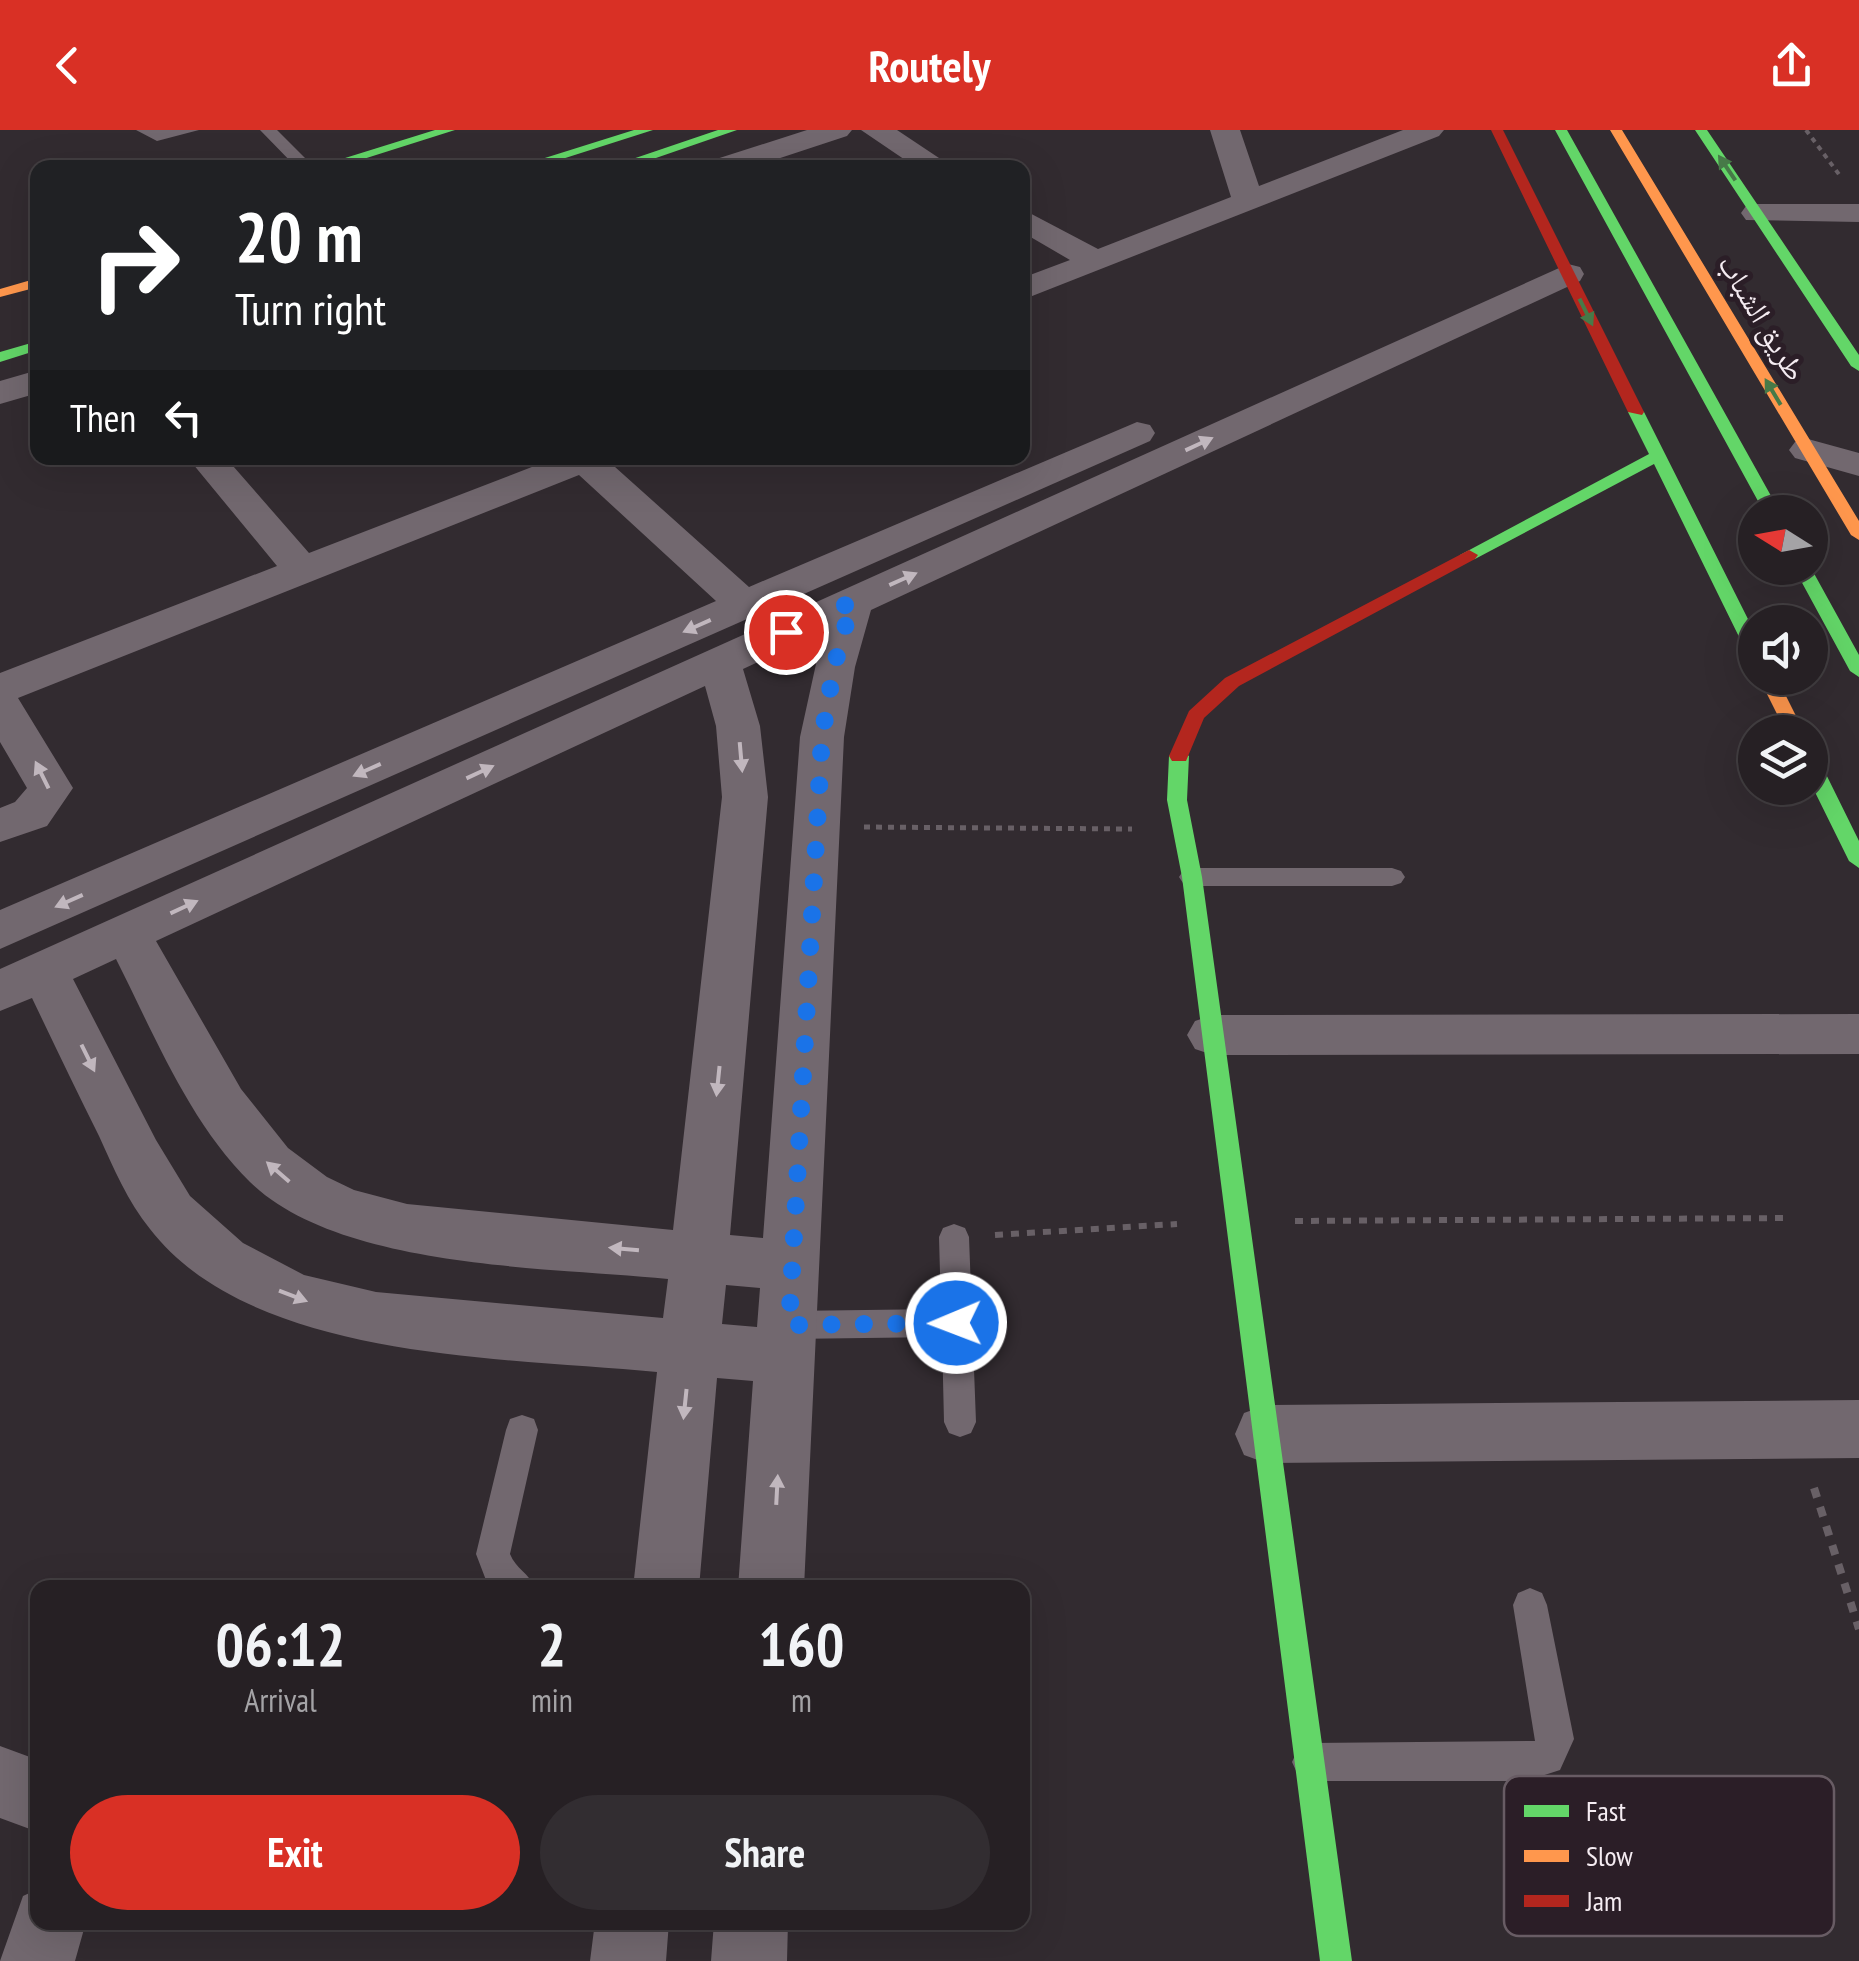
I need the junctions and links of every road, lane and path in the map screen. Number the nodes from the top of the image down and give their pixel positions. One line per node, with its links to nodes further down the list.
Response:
1 (144, 130): 2 (lane)
2 (192, 130)
3 (268, 130): 16 (lane)
4 (448, 130): 17 (street)
5 (647, 130): 18 (street)
6 (731, 130): 19 (street)
7 (838, 130): 20 (street)
8 (876, 130): 21 (street)
9 (1226, 130): 23 (street)
10 (1429, 130): 23 (street)
11 (1497, 130): 28 (street)
12 (1561, 130): 45 (street)
13 (1616, 130): 35 (street, طريق الشباب, one-way to 13)
14 (1701, 130): 25 (street, one-way to 14)
15 (1806, 130): 22 (path)
16 (300, 160)
17 (346, 160)
18 (546, 160)
19 (637, 160)
20 (743, 160)
21 (926, 160)
22 (1854, 200): 25 (street)
23 (1248, 201): 27 (street)
24 (1030, 223): 27 (street)
25 (1766, 225): 26 (street); 32 (street)
26 (1859, 237)
27 (1096, 261): 29 (street)
28 (1562, 262): 36 (street); 37 (street, one-way to 37); 44 (street, one-way to 28)
29 (1030, 287)
30 (30, 348): 31 (street)
31 (0, 357)
32 (1859, 366)
33 (30, 383): 34 (street)
34 (0, 392)
35 (1808, 450): 38 (street); 47 (street, طريق الشباب)
36 (1051, 455): 43 (street); 44 (street)
37 (1658, 455): 52 (street); 60 (street)
38 (1859, 464)
39 (212, 465): 48 (street)
40 (566, 465): 48 (street)
41 (592, 465): 51 (street)
42 (989, 465): 43 (street)
43 (1018, 486): 46 (street); 51 (street)
44 (1100, 490): 46 (street)
45 (1763, 495)
46 (1052, 512): 50 (street, one-way to 46)
47 (1859, 535)
48 (302, 570): 55 (street)
49 (1811, 585): 54 (street)
50 (852, 602): 53 (street); 59 (street)
51 (745, 605): 64 (street, one-way to 64)
52 (1738, 617)
53 (720, 662): 65 (street, one-way to 53); 72 (street, one-way to 72)
54 (1859, 671)
55 (0, 689)
56 (0, 705): 58 (street, one-way to 56)
57 (1828, 798): 61 (street)
58 (0, 825)
59 (818, 826): 60 (path); 73 (street)
60 (1178, 830): 62 (street)
61 (1859, 861)
62 (1192, 877): 63 (lane); 67 (street)
63 (1392, 877)
64 (0, 931)
65 (127, 932): 66 (street); 72 (street, one-way to 65)
66 (22, 981): 76 (street, one-way to 76)
67 (1213, 1034): 68 (street); 70 (street)
68 (1859, 1034)
69 (1788, 1218): 70 (path)
70 (1237, 1221): 71 (path); 81 (street)
71 (954, 1237): 74 (lane)
72 (700, 1256): 73 (street); 76 (street)
73 (790, 1266): 75 (street)
74 (956, 1323): 75 (lane); 77 (lane)
75 (787, 1341): 76 (street); 84 (street, one-way to 75)
76 (690, 1348): 83 (street, one-way to 83)
77 (960, 1422)
78 (1795, 1429): 79 (street); 81 (street); 86 (path)
79 (1859, 1429)
80 (522, 1430): 82 (lane)
81 (1266, 1434): 87 (street)
82 (507, 1580)
83 (667, 1580)
84 (772, 1580)
85 (1530, 1605): 87 (lane)
86 (1859, 1630)
87 (1309, 1762): 96 (street)
88 (0, 1782): 89 (street)
89 (30, 1793)
90 (47, 1930): 93 (street)
91 (631, 1930): 94 (street)
92 (751, 1930): 95 (street)
93 (37, 1961)
94 (628, 1961)
95 (749, 1961)
96 (1336, 1961)

